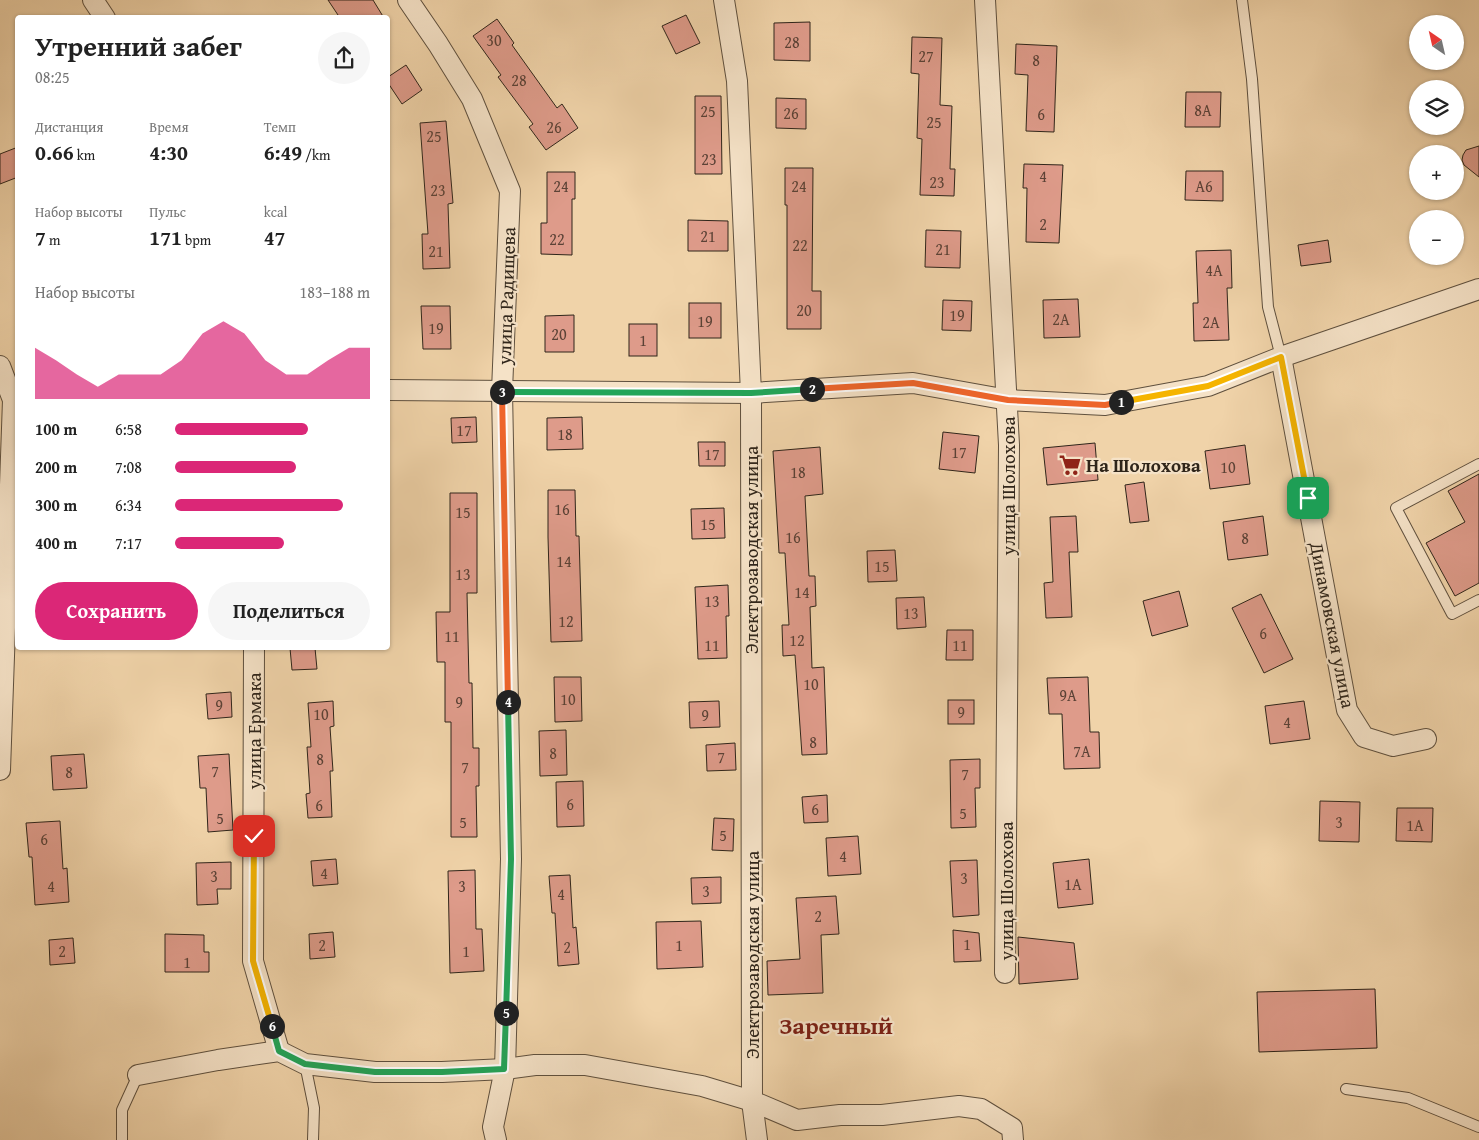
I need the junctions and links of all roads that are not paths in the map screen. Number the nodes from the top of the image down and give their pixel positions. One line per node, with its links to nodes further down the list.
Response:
1 (93, 0): 6 (street)
2 (408, 0): 11 (street, улица Радищева)
3 (724, 0): 12 (street, Электрозаводская улица)
4 (985, 0): 14 (street, улица Шолохова)
5 (1242, 0): 8 (lane)
6 (104, 15)
7 (1479, 289): 8 (street)
8 (1281, 357): 14 (street); 18 (street, Динамовская улица)
9 (0, 366): 13 (street)
10 (390, 390): 11 (street)
11 (502, 391): 12 (street); 23 (street, улица Радищева)
12 (751, 393): 14 (street); 26 (street, Электрозаводская улица)
13 (15, 400): 19 (street)
14 (1008, 400): 20 (street, улица Шолохова)
15 (1479, 464): 16 (lane)
16 (1479, 600)
17 (254, 650): 21 (street, улица Ермака)
18 (1426, 739)
19 (0, 770)
20 (1005, 973)
21 (279, 1051): 22 (street); 24 (street)
22 (305, 1064): 23 (street); 30 (lane)
23 (504, 1069): 26 (street); 31 (street, улица Радищева)
24 (138, 1075): 29 (lane)
25 (1346, 1089): 27 (lane)
26 (752, 1101): 28 (street); 32 (street, Электрозаводская улица)
27 (1479, 1127)
28 (1013, 1134)
29 (122, 1140)
30 (313, 1140)
31 (496, 1140)
32 (757, 1140)

